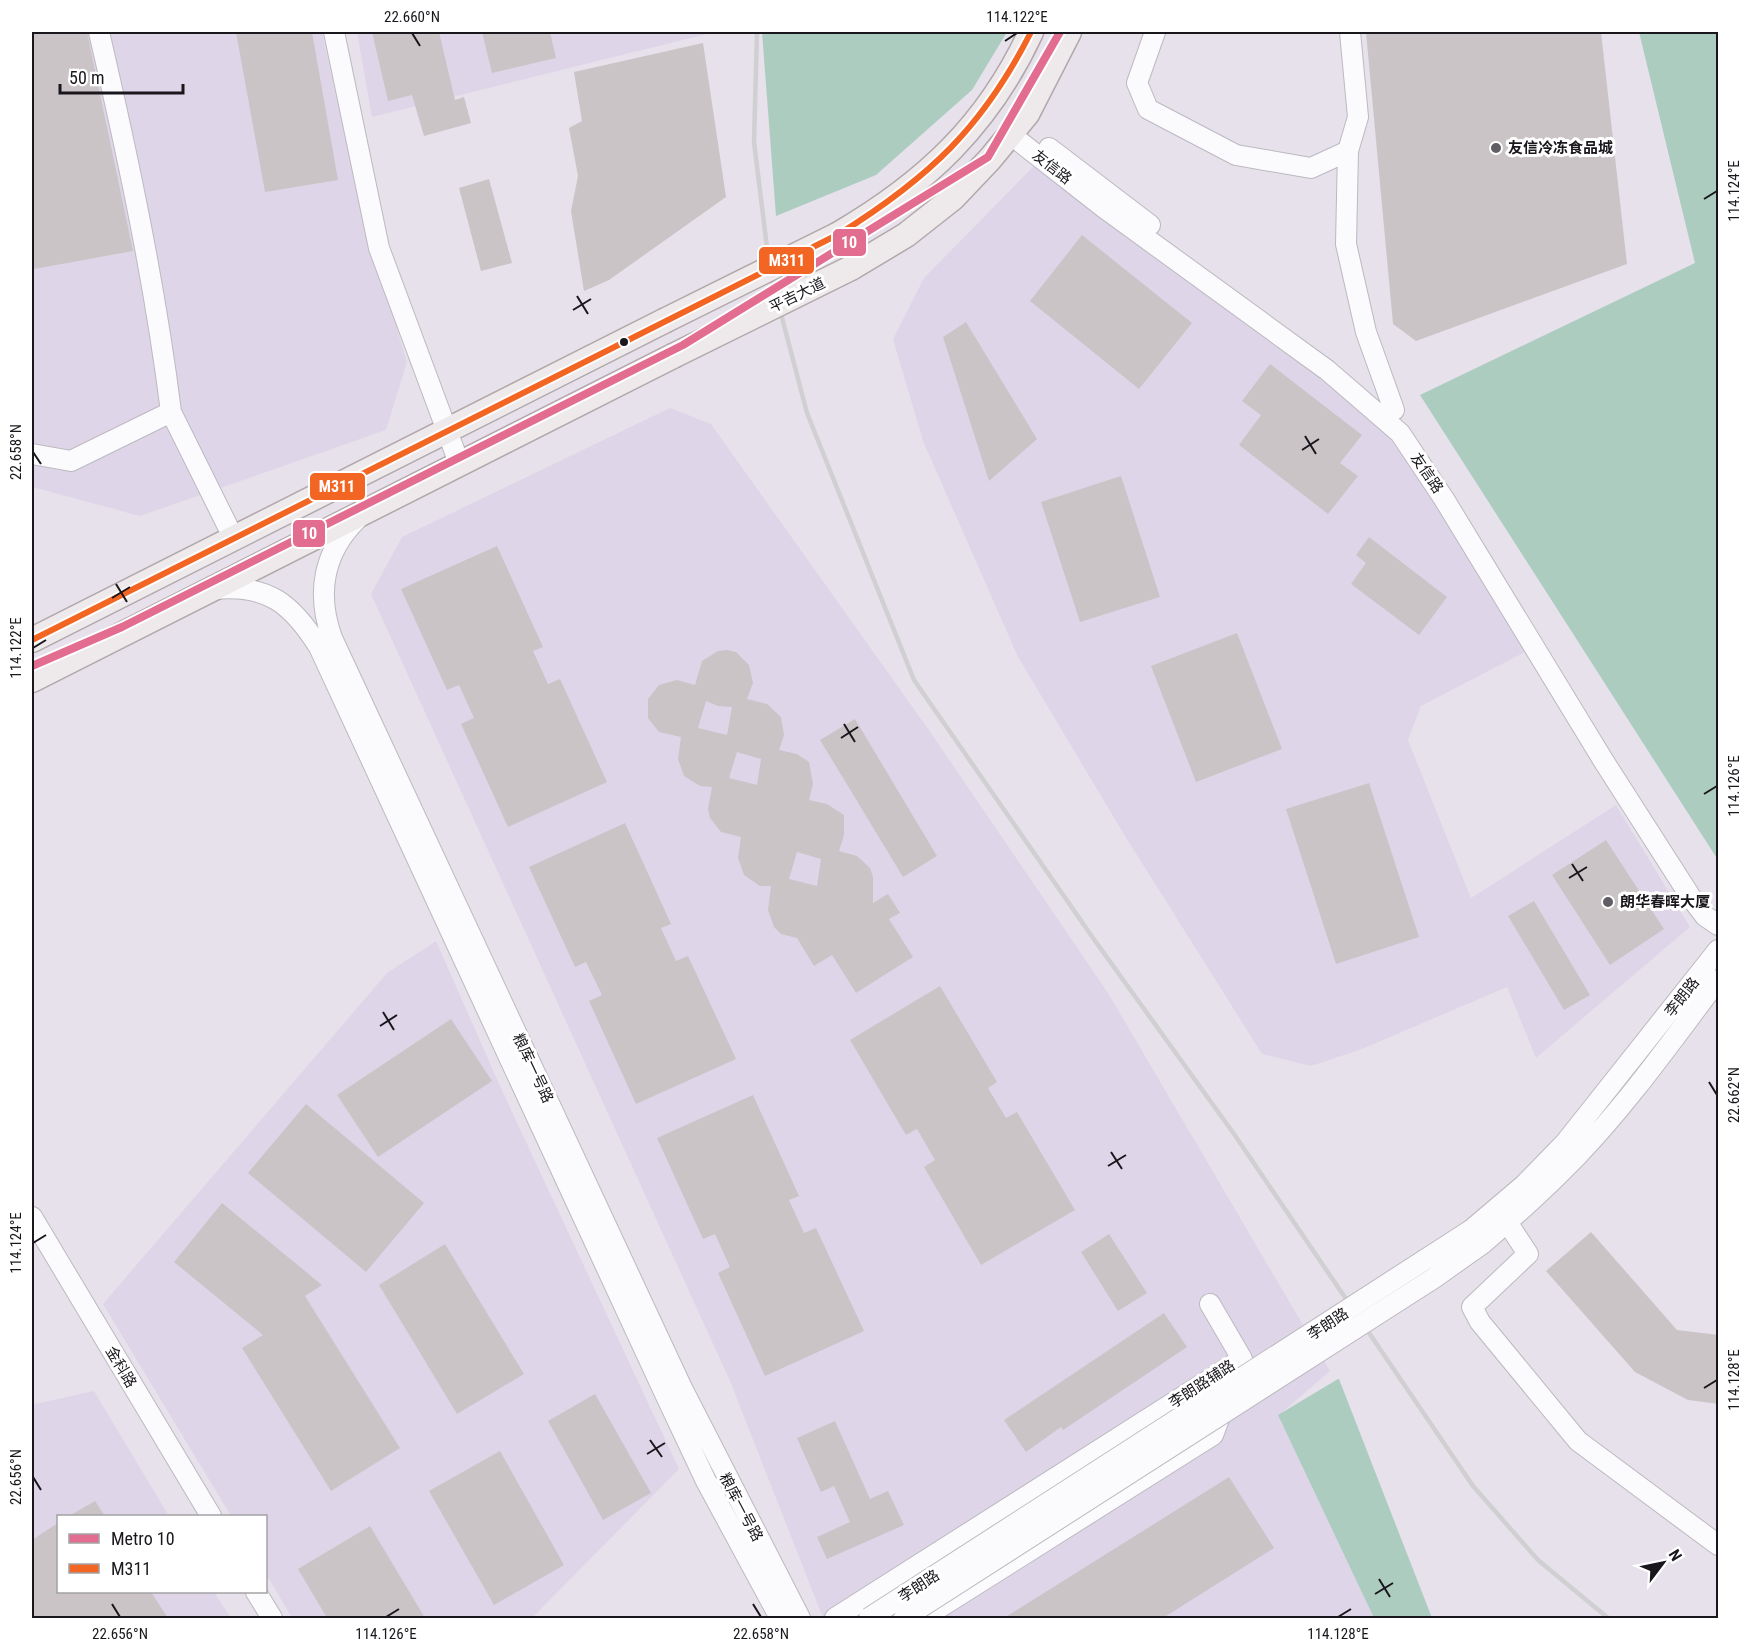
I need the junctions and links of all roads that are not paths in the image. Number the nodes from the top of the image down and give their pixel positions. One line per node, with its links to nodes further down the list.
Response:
1 (99, 32): 10 (street)
2 (334, 32): 11 (street)
3 (1030, 32): 11 (main road, bridge)
4 (1069, 32): 7 (main road, 平吉大道)
5 (1155, 32): 8 (street)
6 (1350, 32): 8 (street)
7 (1015, 129): 9 (street, 友信路); 13 (main road, 平吉大道, bridge); 20 (street, 友信路)
8 (1348, 151): 9 (street)
9 (1394, 410): 19 (street, 友信路)
10 (171, 412): 12 (street); 15 (street)
11 (446, 432): 13 (street); 15 (main road)
12 (32, 454)
13 (459, 463): 14 (main road, 平吉大道)
14 (363, 514): 16 (main road, 平吉大道); 33 (street, 粮库一号路)
15 (234, 538): 17 (main road)
16 (215, 589): 18 (main road, 平吉大道); 32 (street, 粮库一号路)
17 (32, 640)
18 (32, 680)
19 (1719, 908)
20 (1719, 925)
21 (1719, 950): 25 (street, 李朗路)
22 (1719, 980): 24 (street, 李朗路)
23 (32, 1217): 28 (street, 金科路)
24 (1507, 1222): 25 (street, 李朗路); 29 (street)
25 (1476, 1237): 35 (street, 李朗路, bridge); 36 (street, 李朗路, bridge)
26 (1210, 1304): 27 (street)
27 (1242, 1359): 34 (street, 李朗路辅路); 37 (street, 李朗路辅路)
28 (210, 1515)
29 (1719, 1545)
30 (257, 1593): 31 (street)
31 (272, 1618)
32 (780, 1618)
33 (800, 1618)
34 (835, 1618)
35 (869, 1618)
36 (904, 1618)
37 (923, 1618)

